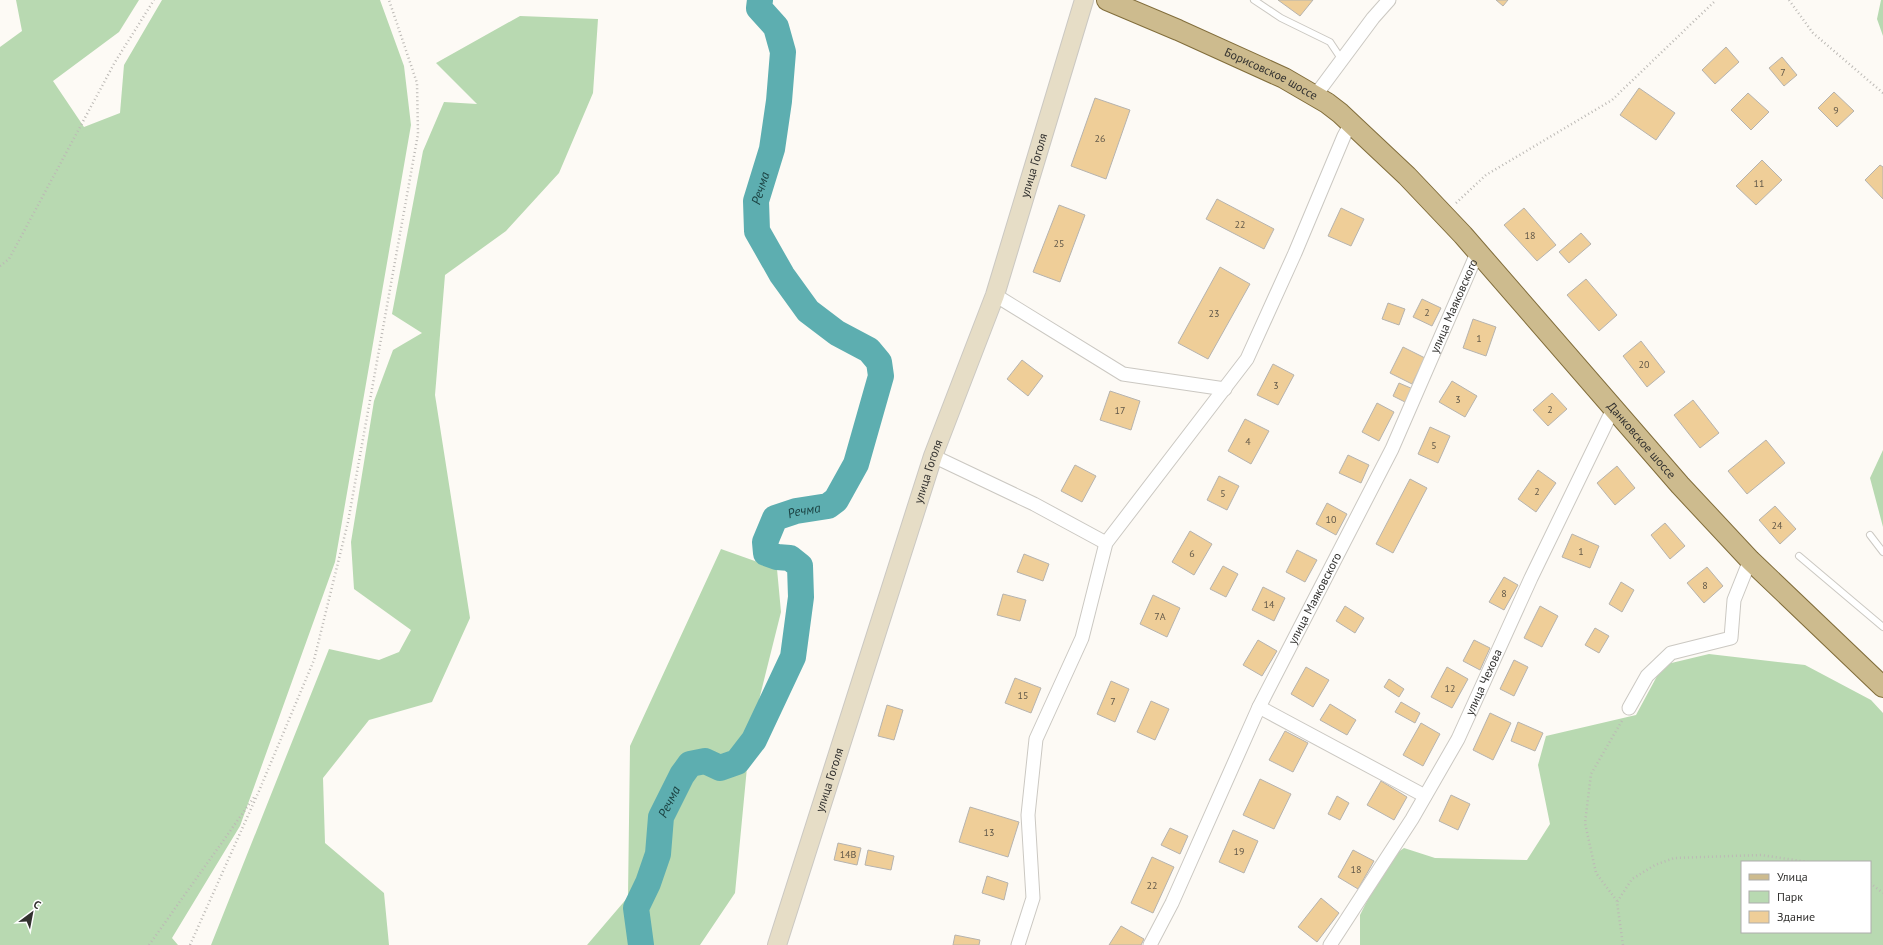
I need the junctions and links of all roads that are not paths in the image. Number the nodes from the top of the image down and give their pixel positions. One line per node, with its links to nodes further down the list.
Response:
1 (1084, 0): 10 (street, улица Гоголя)
2 (1107, 0): 6 (main road, Борисовское шоссе)
3 (1254, 0): 5 (lane)
4 (1389, 0): 5 (street)
5 (1342, 60): 6 (street)
6 (1316, 96): 7 (main road, Борисовское шоссе)
7 (1351, 123): 8 (main road, Борисовское шоссе); 11 (street)
8 (1412, 183): 9 (main road, Данковское шоссе)
9 (1478, 251): 12 (main road, Данковское шоссе); 21 (street, улица Маяковского)
10 (995, 294): 11 (street); 13 (street, улица Гоголя)
11 (1225, 389): 15 (street)
12 (1614, 407): 18 (main road, Данковское шоссе); 23 (street, улица Чехова)
13 (933, 456): 15 (street); 24 (street, улица Гоголя)
14 (1870, 535): 16 (lane)
15 (1106, 543): 25 (street)
16 (1883, 552)
17 (1799, 556): 19 (lane)
18 (1750, 560): 20 (main road, Данковское шоссе); 22 (street)
19 (1883, 627)
20 (1883, 687)
21 (1259, 707): 23 (street); 26 (street, улица Маяковского)
22 (1629, 708)
23 (1425, 796): 27 (street, улица Чехова)
24 (777, 945)
25 (1018, 945)
26 (1150, 945)
27 (1330, 945)

